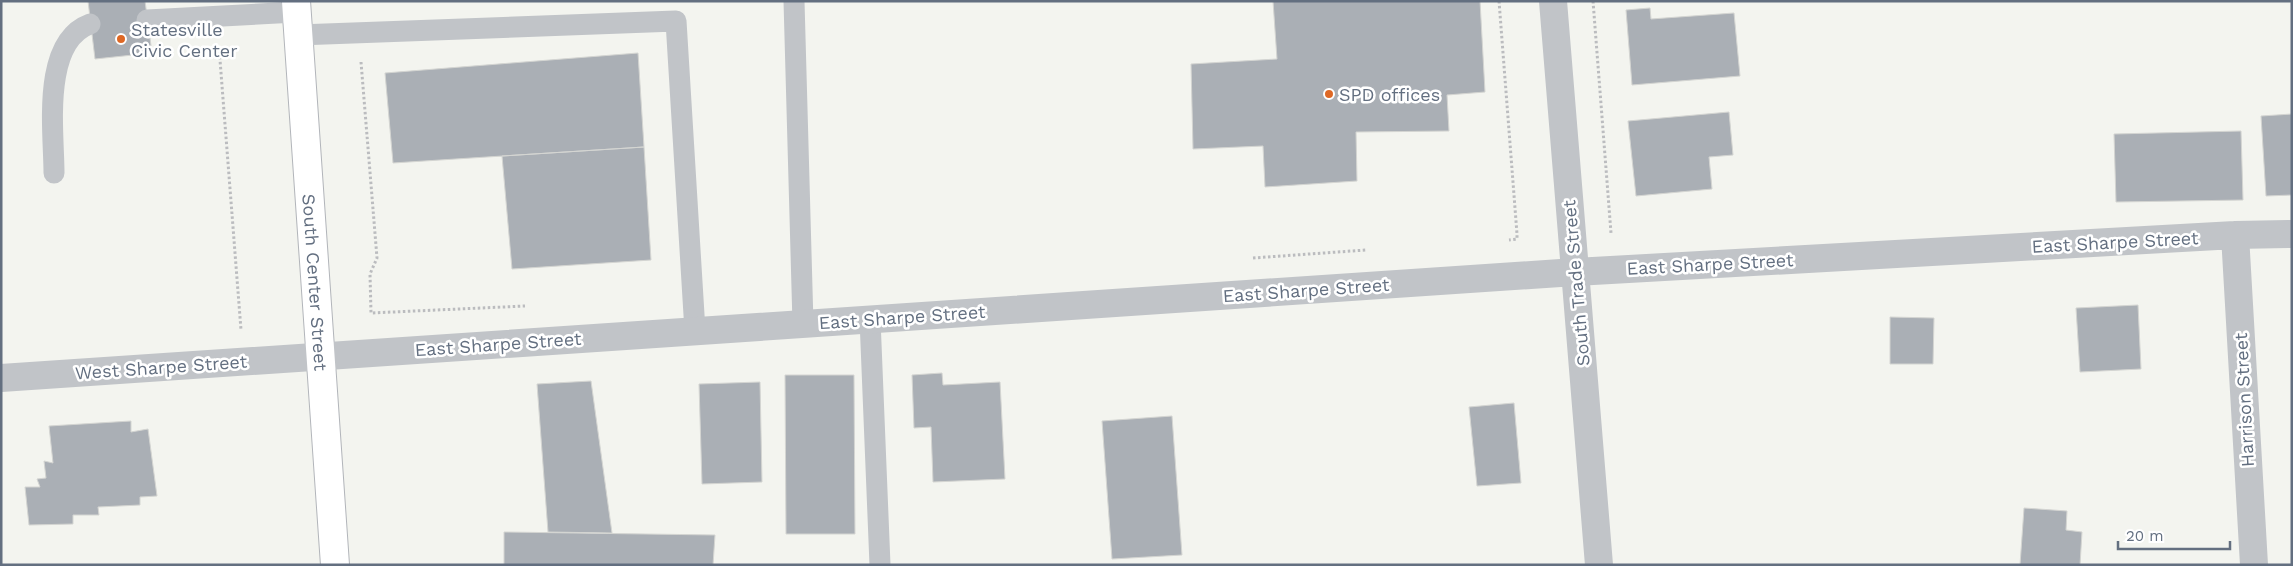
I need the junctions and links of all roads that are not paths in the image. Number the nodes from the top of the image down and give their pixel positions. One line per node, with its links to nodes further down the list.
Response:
1 (794, 1): 11 (lane)
2 (1553, 1): 9 (street, South Trade Street)
3 (297, 16): 4 (lane); 12 (lane); 13 (main road, South Center Street)
4 (147, 20)
5 (90, 24): 6 (lane)
6 (54, 173)
7 (2292, 234): 8 (street, East Sharpe Street)
8 (2235, 235): 9 (street, East Sharpe Street); 18 (street, Harrison Street)
9 (1575, 272): 10 (street, East Sharpe Street); 17 (street, South Trade Street)
10 (870, 319): 11 (street, East Sharpe Street); 16 (lane)
11 (803, 324): 12 (street, East Sharpe Street)
12 (694, 331): 13 (street, East Sharpe Street)
13 (321, 356): 14 (street, West Sharpe Street); 15 (main road, South Center Street)
14 (1, 378)
15 (335, 565)
16 (880, 565)
17 (1599, 565)
18 (2254, 565)

